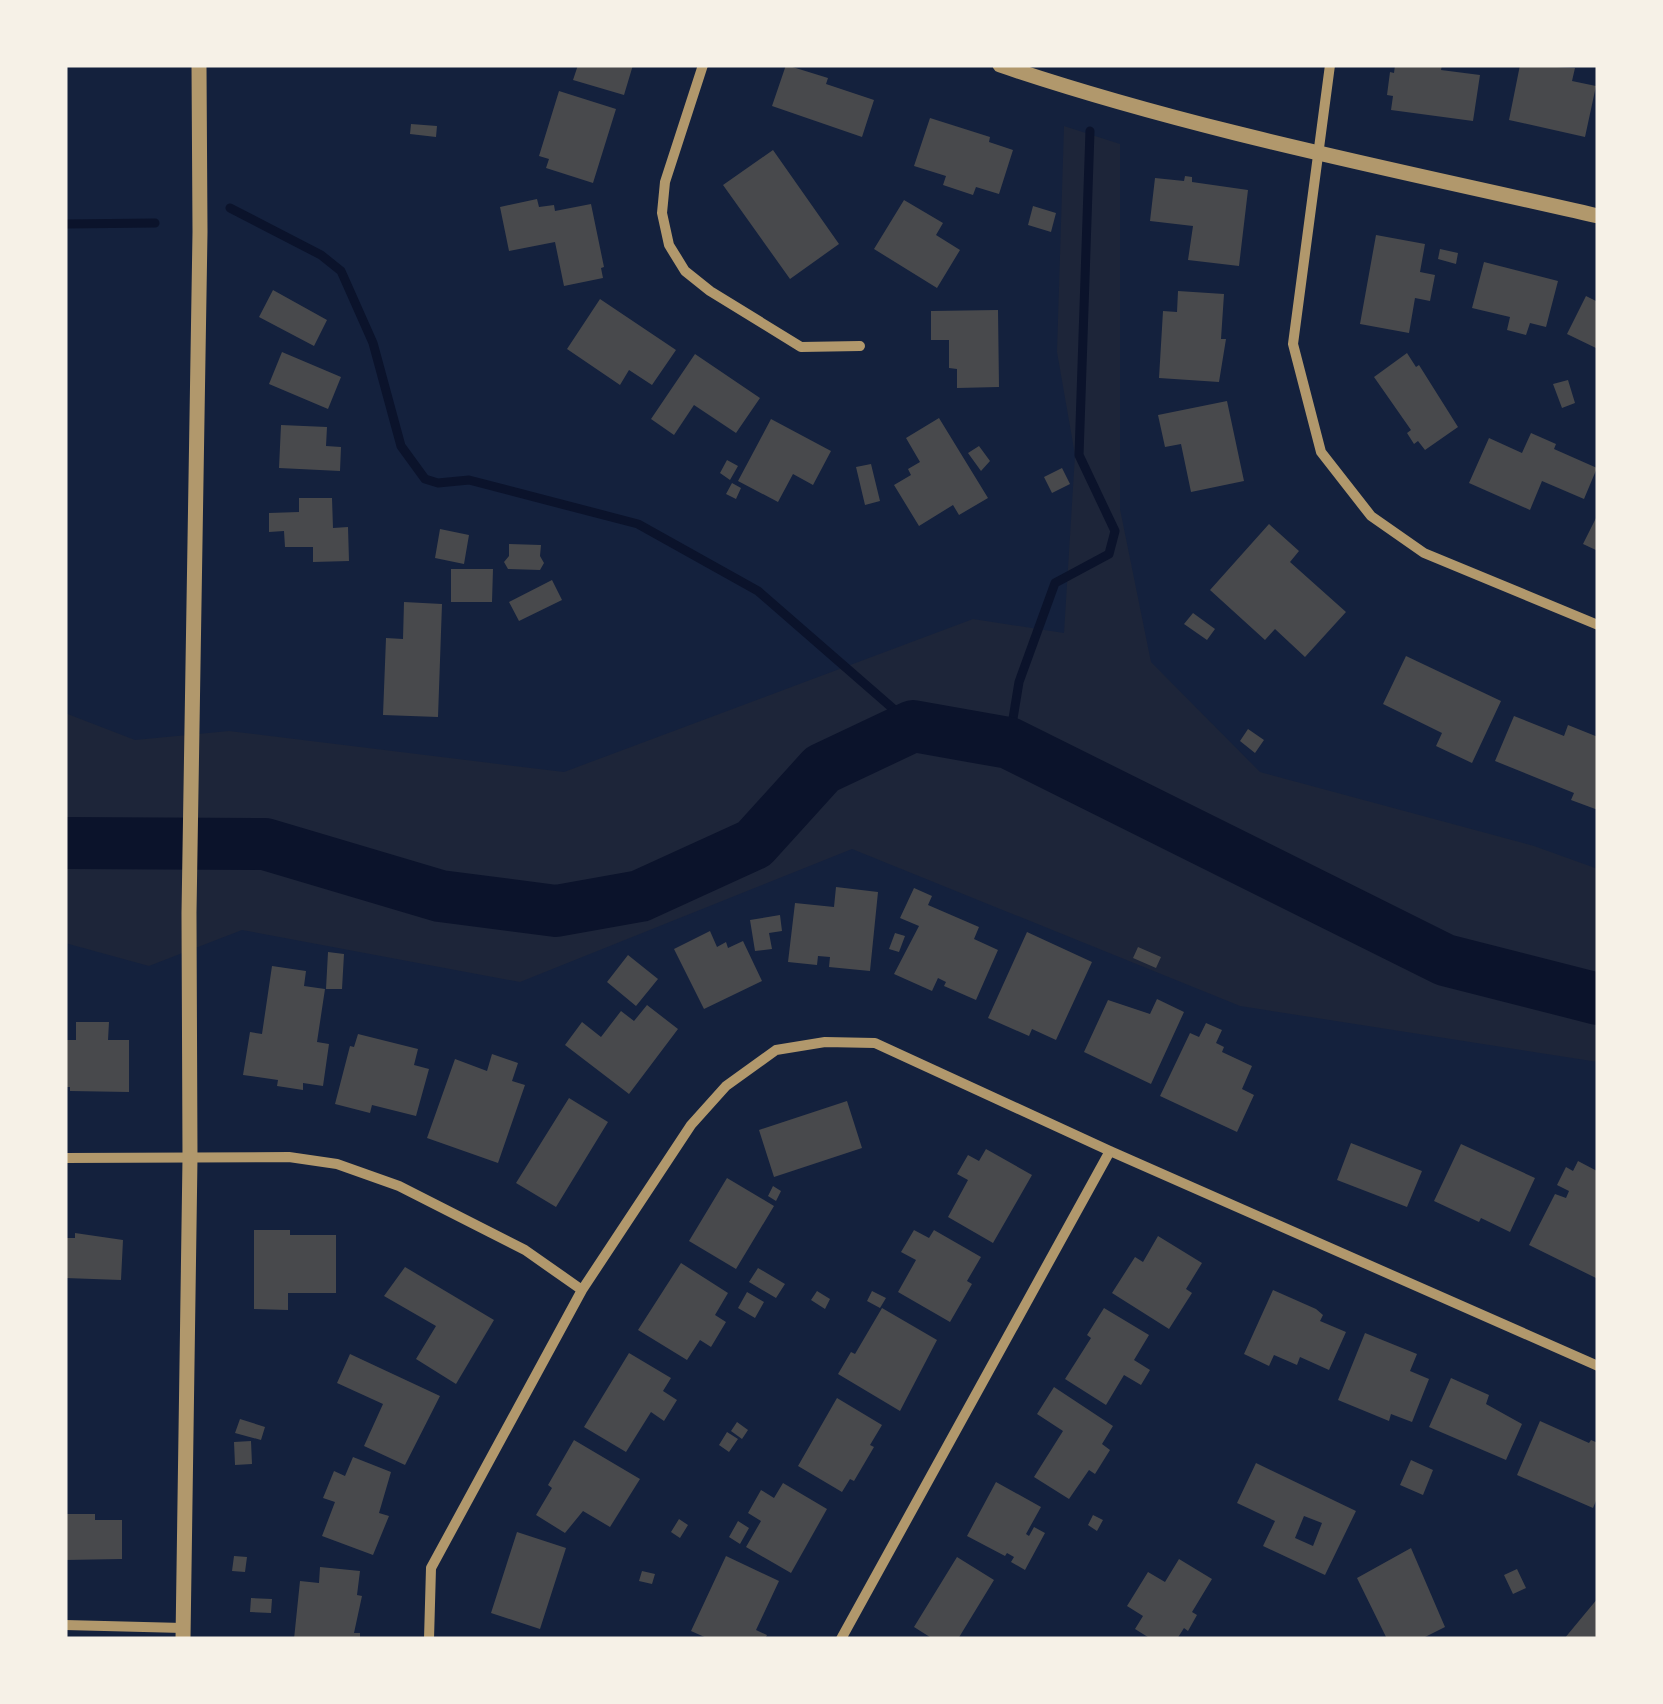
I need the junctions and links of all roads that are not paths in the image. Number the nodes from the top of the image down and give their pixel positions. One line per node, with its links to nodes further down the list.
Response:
1 (199, 65): 11 (street)
2 (704, 65): 7 (street)
3 (1000, 65): 5 (street)
4 (1330, 65): 5 (street)
5 (1317, 152): 6 (street); 8 (street)
6 (1598, 216)
7 (860, 346)
8 (1598, 625)
9 (1110, 1151): 12 (street); 13 (street); 17 (street)
10 (65, 1158): 11 (street)
11 (190, 1158): 12 (street); 15 (street)
12 (582, 1290): 16 (street)
13 (1598, 1366)
14 (65, 1625): 15 (street)
15 (183, 1634)
16 (429, 1639)
17 (841, 1639)

